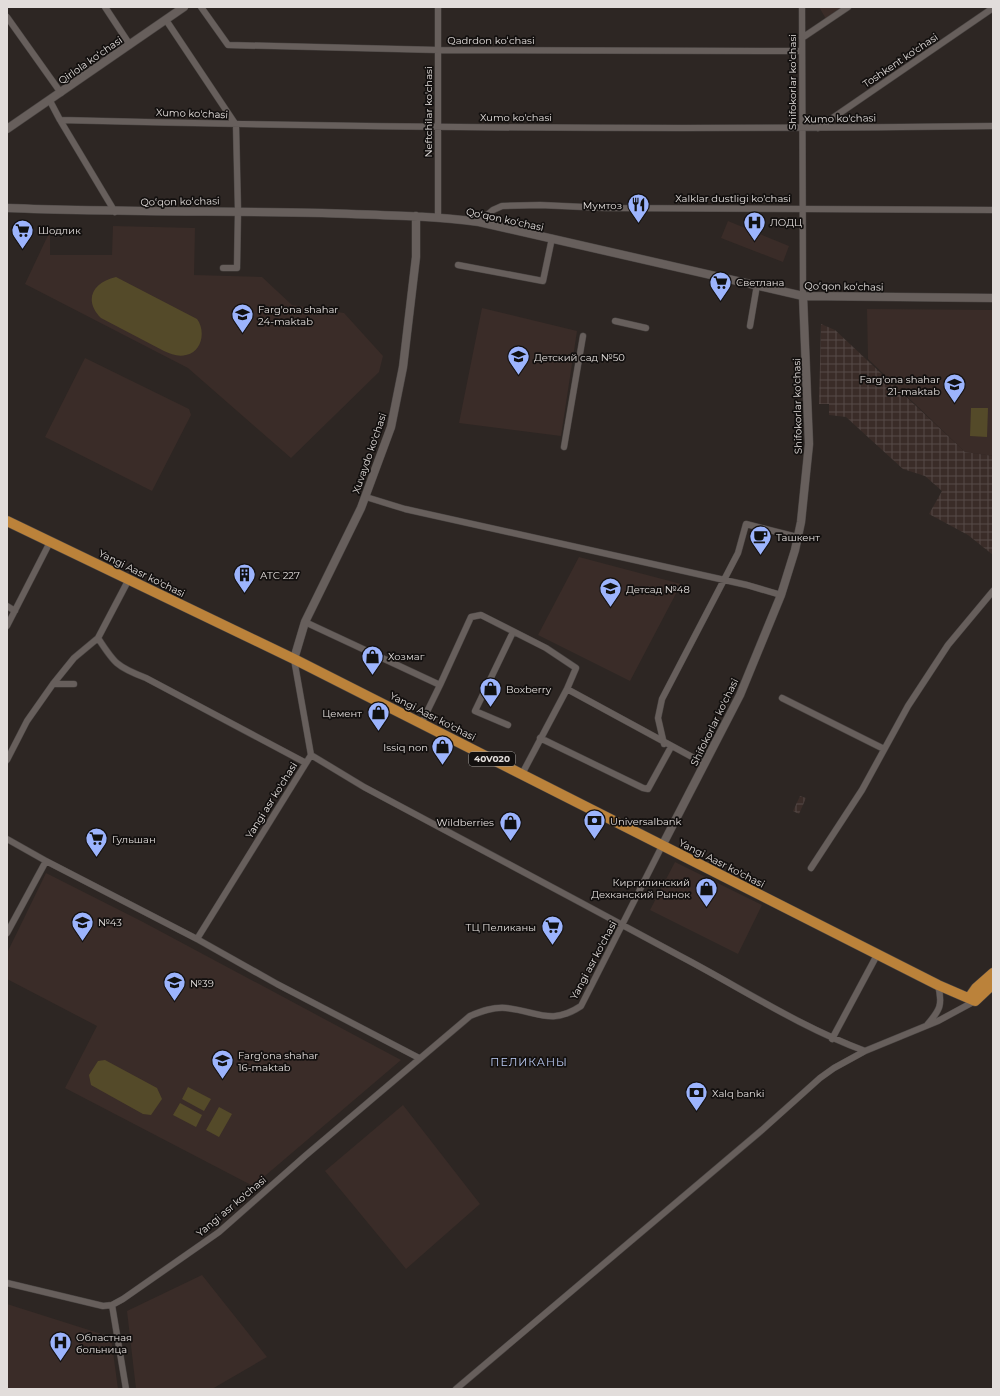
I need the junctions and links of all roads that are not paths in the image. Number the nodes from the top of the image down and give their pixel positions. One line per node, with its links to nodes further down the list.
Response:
1 (105, 7): 11 (street)
2 (184, 7): 9 (street, Qirlola koʻchasi)
3 (201, 7): 12 (street, Qadrdon koʻchasi)
4 (438, 7): 12 (street, Neftchilar ko'chasi)
5 (802, 7): 10 (street, Shifokorlar ko'chasi)
6 (848, 7): 10 (street)
7 (993, 8): 20 (street, Toshkent ko'chasi)
8 (7, 17): 14 (street)
9 (166, 20): 11 (street, Qirlola koʻchasi); 17 (street)
10 (802, 38): 13 (street, Shifokorlar ko'chasi)
11 (130, 44): 14 (street, Qirlola koʻchasi)
12 (438, 50): 13 (street, Qadrdon koʻchasi); 19 (street, Neftchilar ko'chasi)
13 (801, 51): 22 (street, Shifokorlar ko'chasi)
14 (61, 93): 15 (street, Qirlola koʻchasi)
15 (50, 101): 16 (street); 21 (street, Qirlola koʻchasi)
16 (60, 120): 17 (street, Xumo ko'chasi); 27 (street)
17 (236, 125): 19 (street, Xumo ko'chasi); 26 (street)
18 (993, 126): 20 (street, Xumo ko'chasi)
19 (437, 127): 22 (street, Xumo ko'chasi); 29 (street, Neftchilar ko'chasi)
20 (818, 128): 22 (street, Xumo ko'chasi)
21 (7, 129)
22 (802, 129): 24 (street, Shifokorlar ko'chasi)
23 (7, 208): 27 (street, Qoʻqon koʻchasi)
24 (802, 208): 25 (street, Xalklar dustligi ko'chasi); 30 (street, Xalklar dustligi ko'chasi); 35 (street, Shifokorlar ko'chasi)
25 (993, 210)
26 (238, 211): 27 (street, Qoʻqon koʻchasi); 28 (street, Qoʻqon koʻchasi); 33 (street)
27 (115, 212)
28 (416, 216): 29 (street, Qoʻqon koʻchasi); 42 (street, Xuvaydo ko'chasi)
29 (438, 217): 30 (street, Qoʻqon koʻchasi)
30 (479, 222): 31 (street, Qoʻqon koʻchasi)
31 (552, 238): 32 (street); 34 (street, Qoʻqon koʻchasi)
32 (458, 264)
33 (223, 268)
34 (757, 285): 35 (street, Qoʻqon koʻchasi); 38 (street)
35 (804, 296): 36 (street, Qoʻqon koʻchasi); 44 (street, Shifokorlar ko'chasi)
36 (993, 298)
37 (615, 322): 39 (street)
38 (750, 326)
39 (646, 328)
40 (584, 336): 41 (street)
41 (564, 447)
42 (366, 497): 47 (street); 52 (street, Xuvaydo ko'chasi)
43 (7, 521): 45 (main road, Yangi Aasr ko'chasi / 40V020)
44 (797, 537): 47 (street); 49 (street, Shifokorlar ko'chasi)
45 (50, 542): 46 (main road, Yangi Aasr ko'chasi / 40V020); 51 (street)
46 (129, 579): 55 (street); 56 (main road, Yangi Aasr ko'chasi / 40V020)
47 (724, 581): 49 (street); 65 (street)
48 (993, 591): 67 (street)
49 (781, 595): 71 (street, Shifokorlar ko'chasi)
50 (7, 606): 51 (street)
51 (15, 611): 53 (street)
52 (305, 622): 56 (street, Xuvaydo ko'chasi); 59 (street)
53 (7, 626)
54 (513, 632): 59 (street); 60 (street); 63 (street)
55 (98, 638): 57 (street); 70 (street)
56 (294, 659): 62 (main road, Yangi Aasr ko'chasi / 40V020); 68 (street)
57 (53, 684): 58 (street); 69 (street)
58 (74, 684)
59 (440, 685): 62 (street)
60 (567, 689): 64 (street); 65 (street)
61 (782, 698): 67 (street)
62 (421, 724): 72 (main road, Yangi Aasr ko'chasi / 40V020)
63 (508, 725)
64 (540, 738): 66 (street); 72 (street)
65 (664, 744): 66 (street)
66 (670, 747): 71 (street)
67 (884, 749): 76 (street)
68 (311, 755): 70 (street, Yangi asr ko'chasi); 77 (street)
69 (7, 760)
70 (306, 763): 79 (street, Yangi asr ko'chasi)
71 (705, 764): 74 (street, Shifokorlar ko'chasi)
72 (522, 774): 74 (main road, Yangi Aasr ko'chasi / 40V020)
73 (7, 839): 75 (street)
74 (662, 846): 77 (street, Yangi asr ko'chasi); 80 (main road, Yangi Aasr ko'chasi / 40V020)
75 (46, 861): 78 (street); 79 (street)
76 (811, 868)
77 (623, 925): 86 (street); 88 (street, Yangi asr ko'chasi)
78 (7, 933)
79 (197, 939): 88 (street)
80 (877, 955): 83 (main road, Yangi Aasr ko'chasi / 40V020); 86 (street)
81 (993, 972): 84 (main road)
82 (993, 984): 84 (main road)
83 (938, 985): 84 (main road, Yangi Aasr ko'chasi / 40V020); 85 (street)
84 (975, 995): 85 (street)
85 (926, 1026): 87 (street)
86 (832, 1039): 87 (street)
87 (865, 1051): 92 (street)
88 (419, 1058): 90 (street, Yangi asr ko'chasi)
89 (7, 1283): 90 (street)
90 (112, 1305): 91 (street)
91 (126, 1389)
92 (456, 1389)

